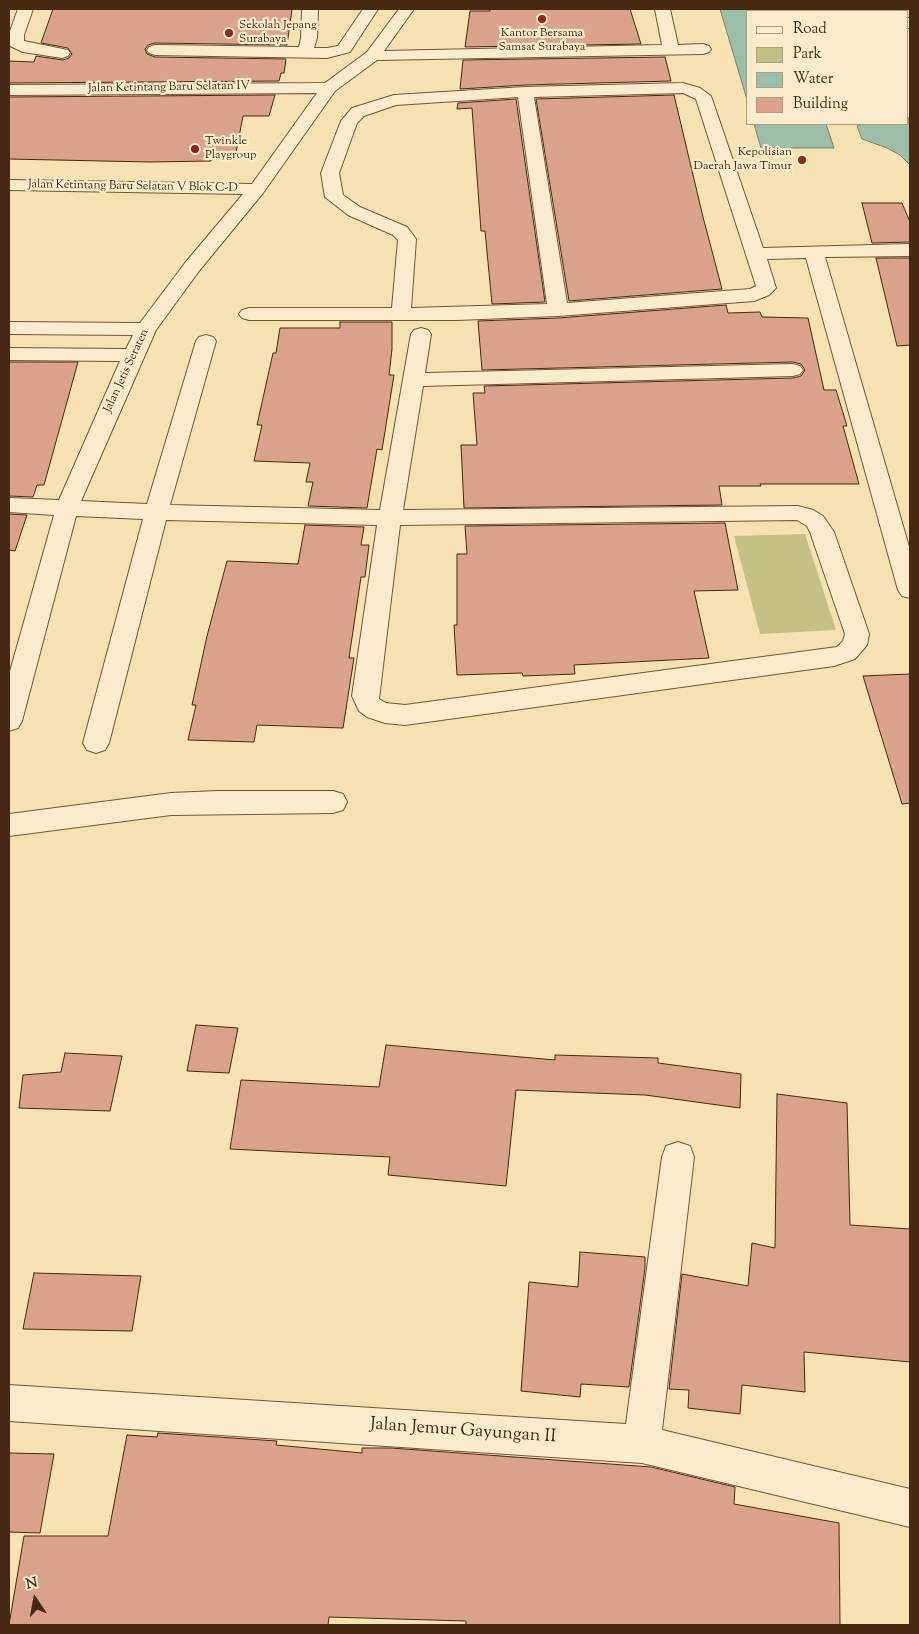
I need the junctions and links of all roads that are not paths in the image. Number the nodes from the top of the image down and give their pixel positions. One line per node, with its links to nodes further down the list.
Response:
1 (310, 9): 10 (street)
2 (370, 9): 10 (street)
3 (406, 9): 11 (street, Jalan Jetis Seraten)
4 (662, 9): 6 (street)
5 (18, 18): 9 (street)
6 (671, 49): 7 (street); 11 (street)
7 (702, 49)
8 (155, 50): 10 (street)
9 (62, 52)
10 (305, 52)
11 (373, 55): 12 (street, Jalan Jetis Seraten)
12 (329, 88): 13 (street, Jalan Ketintang Baru Selatan IV); 16 (street, Jalan Jetis Seraten)
13 (9, 90)
14 (525, 92): 19 (street); 20 (street); 21 (street)
15 (9, 184): 16 (street, Jalan Ketintang Baru Selatan V Blok C-D)
16 (257, 189): 24 (street, Jalan Jetis Seraten)
17 (910, 250): 18 (street)
18 (814, 252): 19 (street); 35 (street)
19 (756, 254): 21 (street)
20 (402, 308): 21 (street); 22 (street)
21 (558, 310)
22 (249, 314)
23 (9, 328): 24 (street)
24 (146, 328): 28 (street, Jalan Jetis Seraten)
25 (422, 334): 30 (street)
26 (206, 341): 33 (street)
27 (9, 354): 28 (street)
28 (133, 355): 32 (street, Jalan Jetis Seraten)
29 (793, 370): 30 (street)
30 (414, 380): 34 (street)
31 (9, 505): 32 (street)
32 (67, 508): 33 (street); 36 (street, Jalan Jetis Seraten)
33 (158, 512): 34 (street); 38 (street)
34 (390, 518): 34 (street)
35 (910, 590)
36 (17, 661): 37 (street, Jalan Jetis Seraten)
37 (9, 721)
38 (96, 743)
39 (334, 802): 40 (street)
40 (21, 823)
41 (678, 1157): 43 (street)
42 (9, 1403): 43 (street, Jalan Jemur Gayungan II)
43 (642, 1444): 44 (street, Jalan Jemur Gayungan II)
44 (910, 1508)

